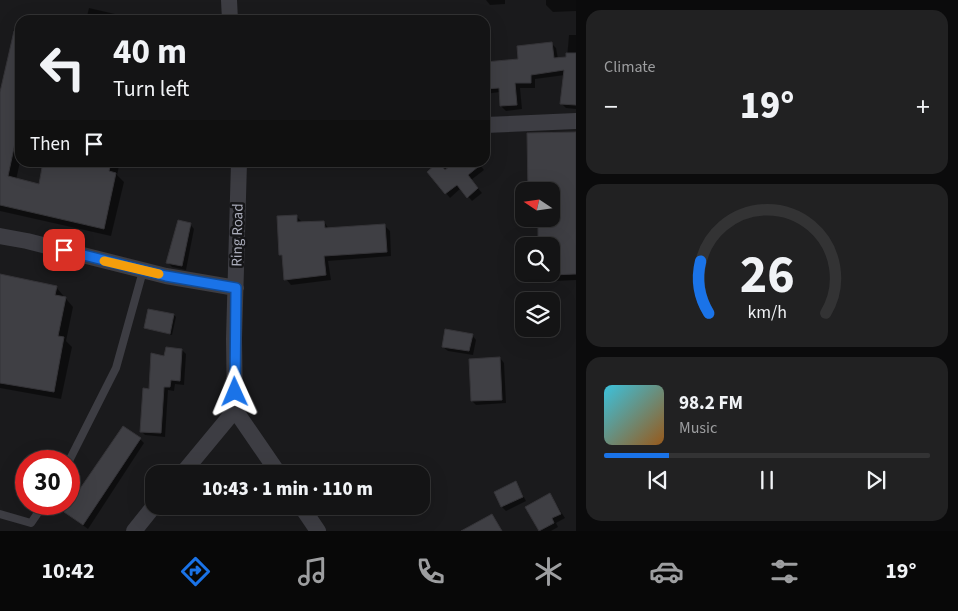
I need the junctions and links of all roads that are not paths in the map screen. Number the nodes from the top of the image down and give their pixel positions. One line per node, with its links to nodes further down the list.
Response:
1 (229, 0): 2 (street)
2 (230, 15)
3 (576, 121): 4 (street)
4 (490, 125)
5 (239, 167): 8 (street, Ring Road)
6 (0, 236): 7 (street)
7 (143, 271): 8 (street); 10 (lane)
8 (236, 288): 9 (street, Ring Road)
9 (235, 410): 11 (street); 12 (street)
10 (75, 450)
11 (189, 465)
12 (273, 465)
13 (0, 514): 17 (lane)
14 (36, 515): 17 (lane)
15 (147, 515): 19 (street)
16 (307, 515): 20 (street)
17 (31, 523): 18 (lane)
18 (26, 531)
19 (134, 531)
20 (318, 531)

